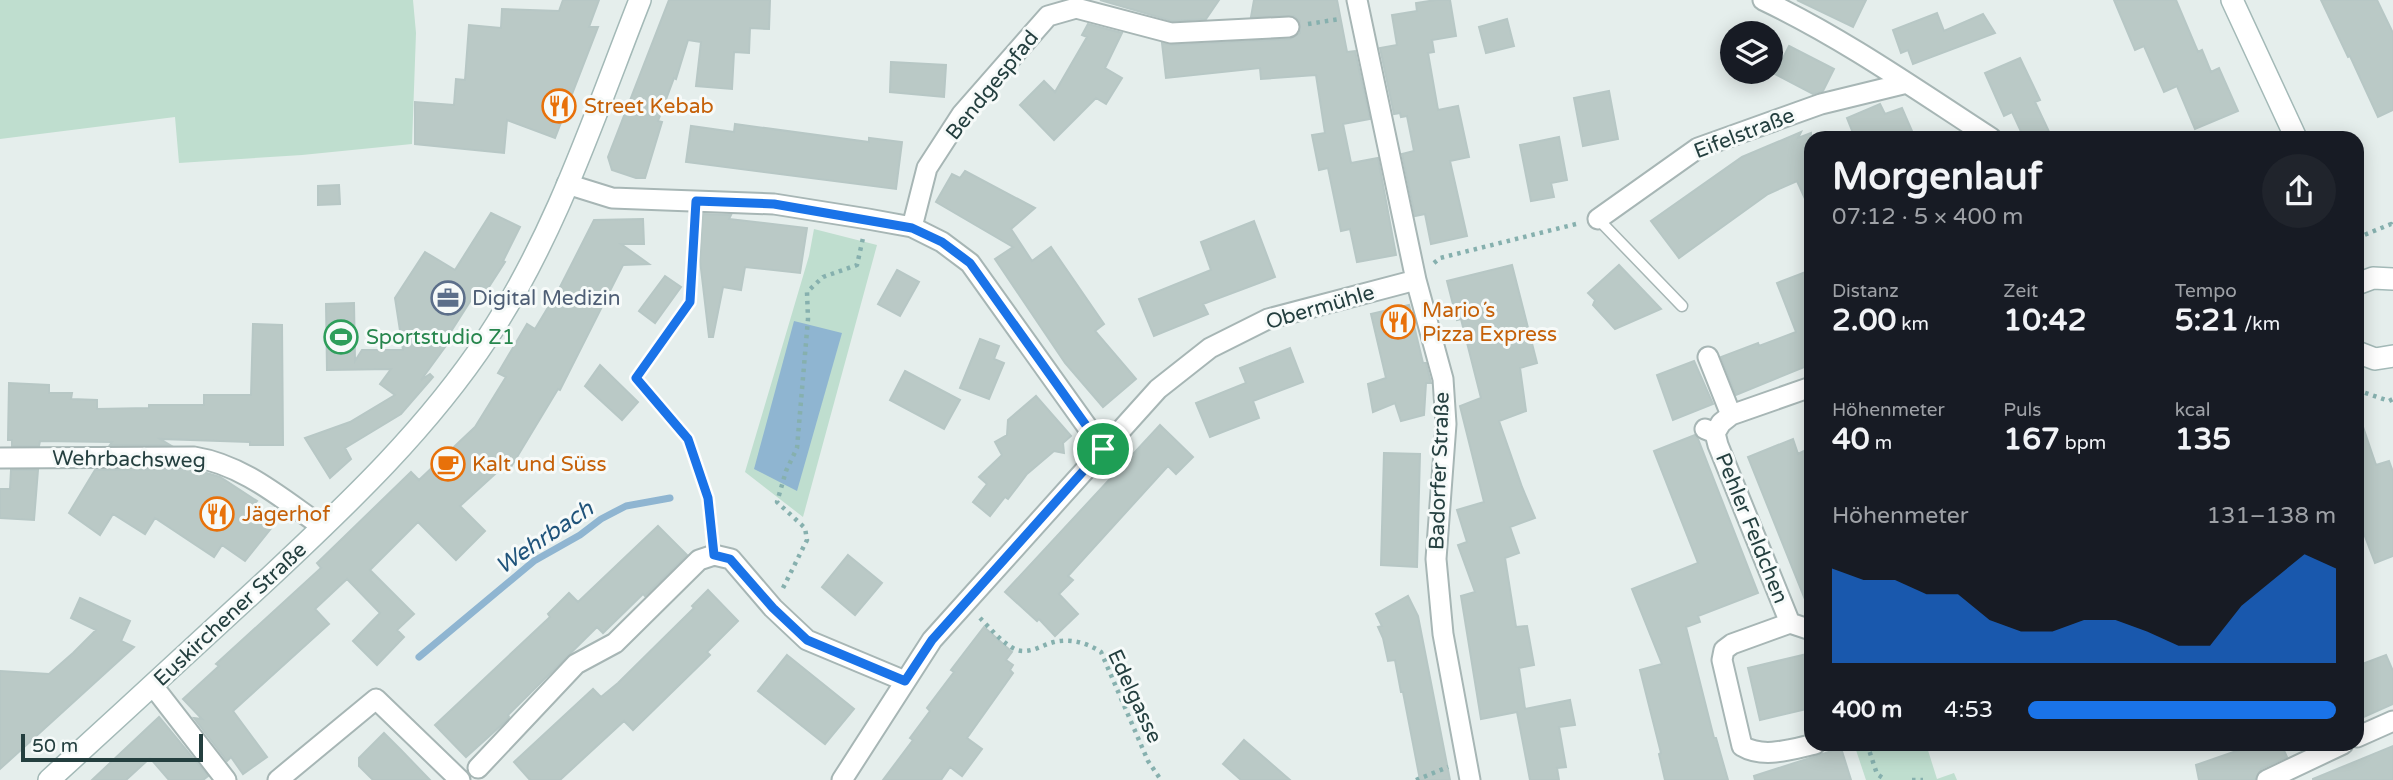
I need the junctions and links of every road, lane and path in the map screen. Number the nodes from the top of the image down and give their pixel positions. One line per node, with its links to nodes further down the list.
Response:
1 (640, 0): 9 (main road, Euskirchener Straße)
2 (1763, 0): 6 (street)
3 (2232, 0): 8 (main road)
4 (1359, 7): 5 (path); 18 (street, Badorfer Straße)
5 (1289, 27): 13 (street, Bendgespfad)
6 (1907, 83): 7 (street); 12 (street, Eifelstraße)
7 (1980, 131)
8 (2293, 131)
9 (567, 184): 10 (street); 29 (main road, Euskirchener Straße)
10 (696, 201): 11 (street); 30 (lane)
11 (868, 219): 13 (street); 32 (path)
12 (1598, 219): 18 (path); 19 (lane)
13 (912, 228): 27 (street)
14 (2393, 229): 15 (path)
15 (2364, 235)
16 (2364, 278): 17 (main road)
17 (2393, 279)
18 (1416, 280): 27 (street, Obermühle); 42 (street, Badorfer Straße)
19 (1682, 306)
20 (2364, 355): 21 (main road)
21 (2393, 356)
22 (1707, 357): 26 (street)
23 (1804, 389): 26 (street)
24 (2364, 392): 25 (path)
25 (2393, 399)
26 (1731, 415): 33 (street, Pehler Feldchen)
27 (1103, 449): 31 (street, Obermühle)
28 (0, 458): 29 (street, Wehrbachsweg)
29 (323, 527): 36 (main road, Euskirchener Straße)
30 (714, 555): 32 (street); 43 (street)
31 (963, 604): 35 (street, Obermühle); 48 (path, Edelgasse)
32 (773, 608): 35 (street)
33 (1790, 623): 34 (street, Pehler Feldchen); 39 (street, Pehler Feldchen)
34 (1804, 628)
35 (905, 681): 47 (street, Obermühle)
36 (153, 686): 44 (main road, Euskirchener Straße); 45 (street)
37 (2393, 722): 38 (street)
38 (2364, 734)
39 (1804, 746)
40 (1869, 751): 51 (path)
41 (2328, 751): 54 (street)
42 (1466, 760): 49 (path); 50 (street, Badorfer Straße)
43 (473, 777): 46 (street)
44 (49, 780)
45 (226, 780)
46 (278, 780)
47 (842, 780)
48 (1161, 780)
49 (1416, 780)
50 (1470, 780)
51 (1886, 780)
52 (1913, 780): 53 (path)
53 (1923, 780)
54 (2267, 780)

